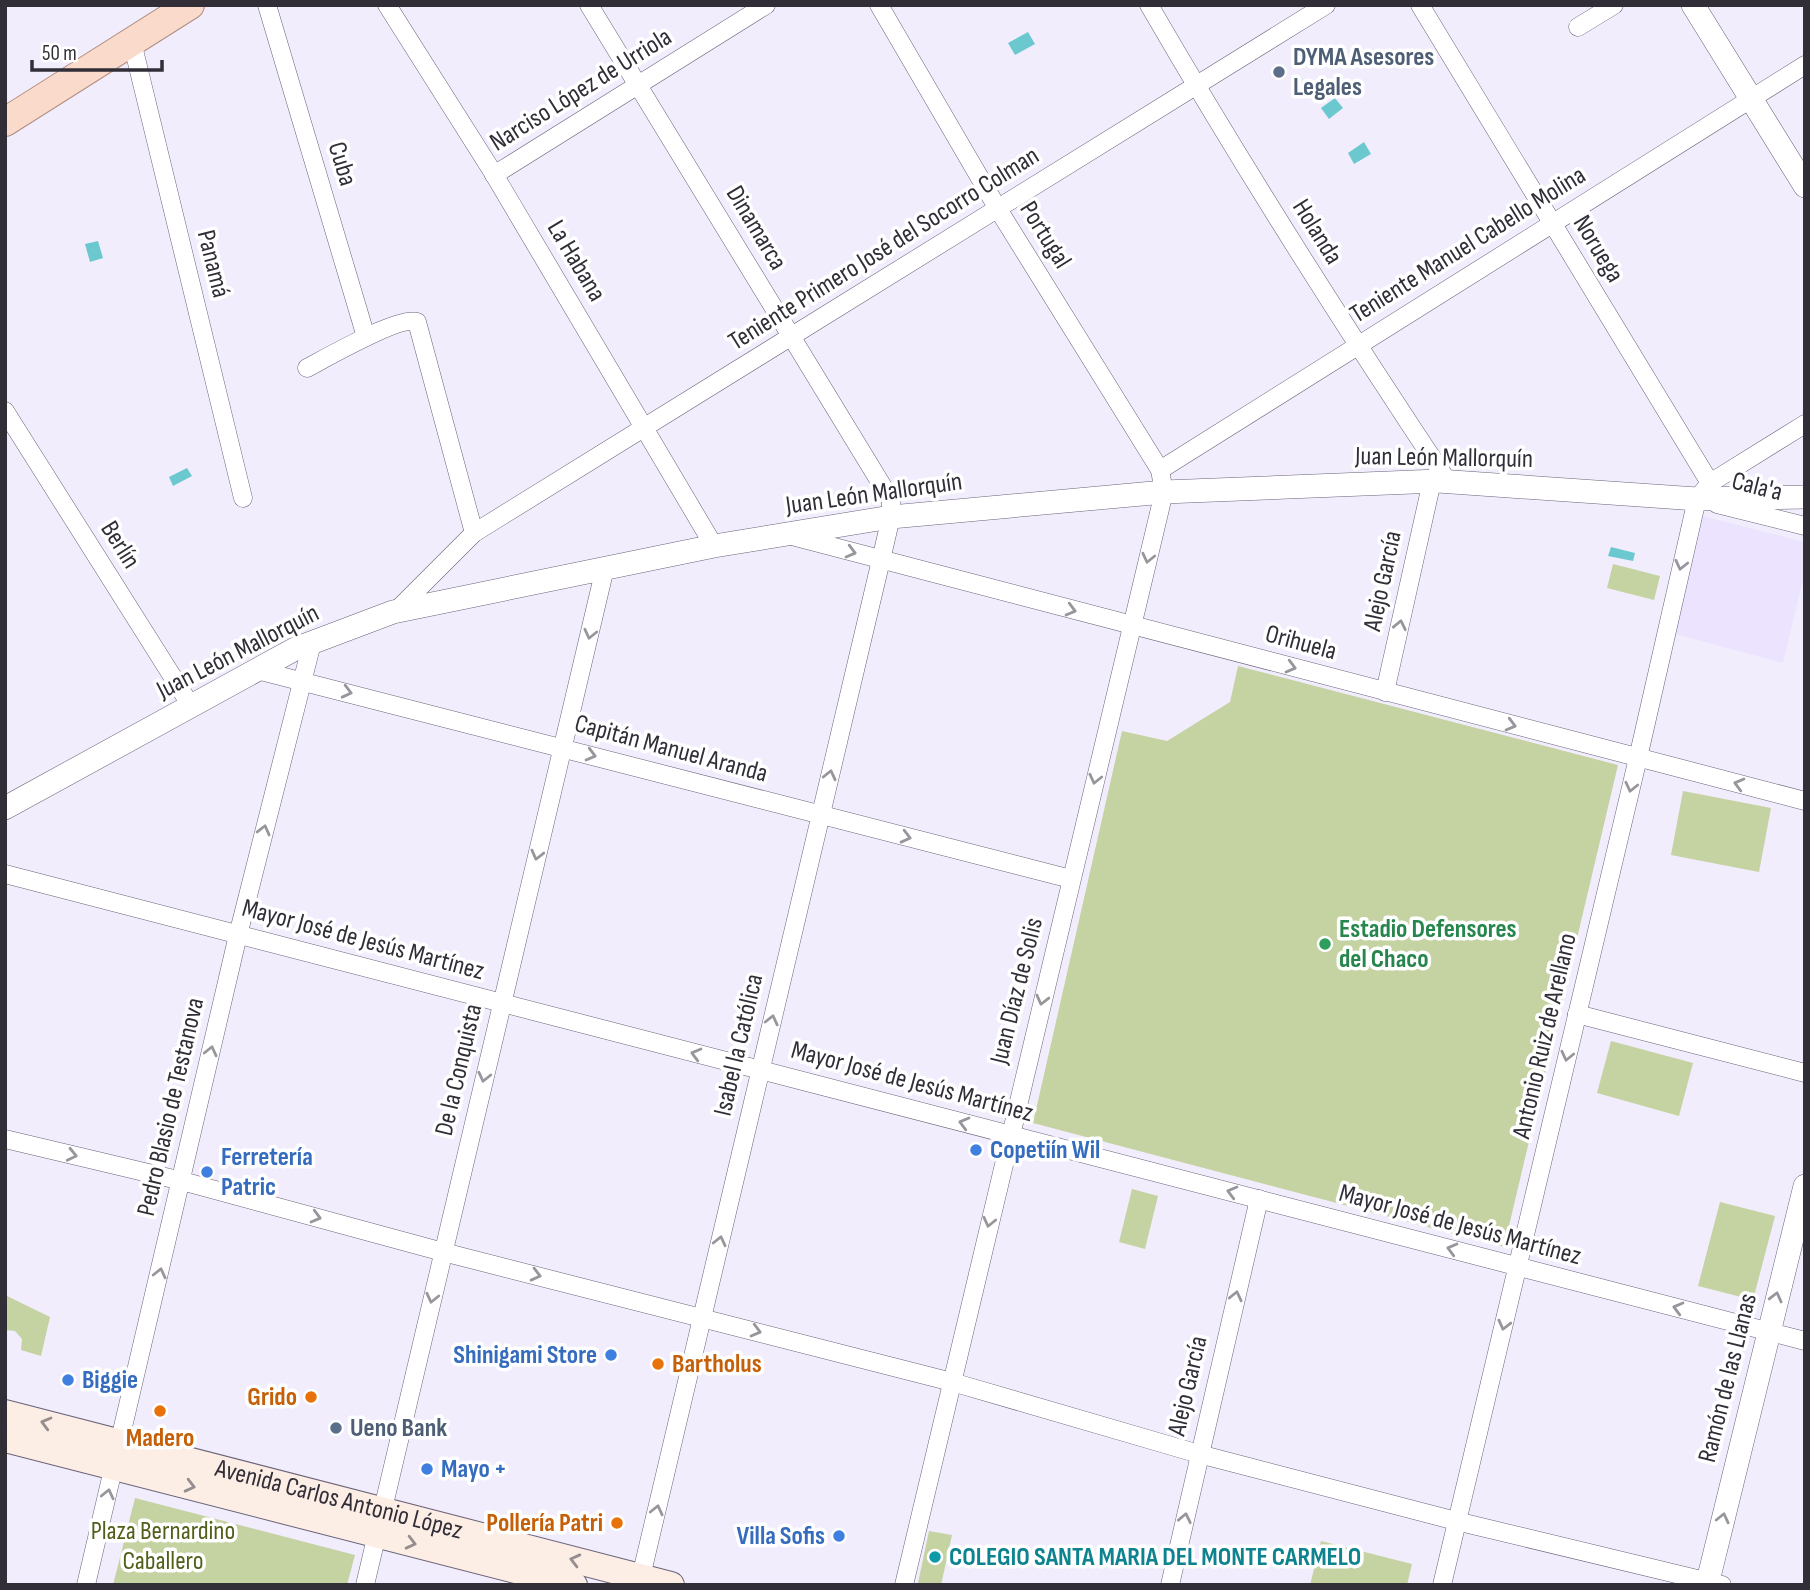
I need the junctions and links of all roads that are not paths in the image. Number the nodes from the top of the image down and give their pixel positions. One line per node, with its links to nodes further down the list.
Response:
1 (190, 5): 13 (main road)
2 (267, 5): 23 (street, Cuba)
3 (387, 5): 19 (street, La Habana)
4 (589, 5): 15 (street, Dinamarca)
5 (766, 5): 15 (street, Narciso López de Urriola)
6 (879, 5): 21 (street, Portugal)
7 (1149, 5): 16 (street, Holanda)
8 (1326, 5): 16 (street, Teniente Primero José del Socorro Colman)
9 (1420, 5): 22 (street, Noruega)
10 (1614, 5): 12 (street)
11 (1693, 5): 17 (street)
12 (1578, 27)
13 (132, 42): 18 (main road); 34 (street, Panamá)
14 (1805, 65): 17 (street, Teniente Manuel Cabello Molina)
15 (638, 85): 19 (street, Narciso López de Urriola); 24 (street, Dinamarca)
16 (1196, 86): 21 (street, Teniente Primero José del Socorro Colman); 25 (street, Holanda)
17 (1751, 99): 20 (street); 22 (street, Teniente Manuel Cabello Molina)
18 (5, 122)
19 (494, 175): 29 (street, La Habana)
20 (1805, 186)
21 (998, 209): 24 (street, Teniente Primero José del Socorro Colman); 30 (street, Portugal)
22 (1552, 224): 25 (street, Teniente Manuel Cabello Molina); 32 (street, Noruega)
23 (366, 337): 26 (street); 38 (street)
24 (791, 337): 29 (street, Teniente Primero José del Socorro Colman); 35 (street, Dinamarca)
25 (1357, 346): 30 (street, Teniente Manuel Cabello Molina); 31 (street, Holanda)
26 (307, 368)
27 (8, 422): 48 (street, Berlín)
28 (1805, 424): 32 (street)
29 (645, 428): 38 (street, Teniente Primero José del Socorro Colman); 39 (street, La Habana)
30 (1162, 481): 31 (street, Juan León Mallorquín); 35 (street, Juan León Mallorquín); 43 (street, Juan Díaz de Solis, one-way to 43)
31 (1440, 481): 32 (street, Juan León Mallorquín); 47 (street, Alejo García, one-way to 31)
32 (1703, 491): 33 (street, Juan León Mallorquín); 36 (street, Cala'a); 50 (street, Antonio Ruiz de Arellano, one-way to 50)
33 (1805, 497)
34 (243, 498)
35 (891, 517): 37 (street, Juan León Mallorquín); 40 (street, Isabel la Católica)
36 (1805, 526)
37 (785, 534): 39 (street, Juan León Mallorquín); 40 (street, Orihuela, one-way to 40)
38 (472, 535): 42 (street, Teniente Primero José del Socorro Colman)
39 (714, 546): 41 (street, Juan León Mallorquín)
40 (881, 560): 43 (street, Orihuela, one-way to 43); 53 (street, Isabel la Católica, one-way to 40)
41 (605, 568): 42 (street, Juan León Mallorquín); 49 (street, De la Conquista, one-way to 49)
42 (396, 611): 44 (street, Juan León Mallorquín)
43 (1132, 625): 47 (street, Orihuela, one-way to 47); 55 (street, Juan Díaz de Solis, one-way to 55)
44 (312, 643): 45 (street, Juan León Mallorquín); 46 (street, Pedro Blasio de Testanova)
45 (257, 670): 46 (street, Capitán Manuel Aranda); 48 (street, Juan León Mallorquín)
46 (302, 681): 49 (street, Capitán Manuel Aranda, one-way to 49); 56 (street, Pedro Blasio de Testanova, one-way to 46)
47 (1385, 692): 50 (street, Orihuela, one-way to 50)
48 (191, 706): 52 (street, Juan León Mallorquín)
49 (563, 748): 53 (street, Capitán Manuel Aranda, one-way to 53); 57 (street, De la Conquista, one-way to 57)
50 (1638, 758): 51 (street, Orihuela, one-way to 50); 58 (street, Antonio Ruiz de Arellano, one-way to 58)
51 (1805, 801)
52 (5, 808)
53 (820, 815): 55 (street, Capitán Manuel Aranda, one-way to 55); 59 (street, Isabel la Católica, one-way to 53)
54 (5, 874): 56 (street, Mayor José de Jesús Martínez)
55 (1071, 879): 61 (street, Juan Díaz de Solis, one-way to 61)
56 (238, 935): 57 (street, Mayor José de Jesús Martínez); 63 (street, Pedro Blasio de Testanova, one-way to 56)
57 (501, 1003): 59 (street, Mayor José de Jesús Martínez, one-way to 57); 66 (street, De la Conquista, one-way to 66)
58 (1577, 1014): 60 (street); 67 (street, Antonio Ruiz de Arellano, one-way to 67)
59 (760, 1070): 61 (street, Mayor José de Jesús Martínez, one-way to 59); 68 (street, Isabel la Católica, one-way to 59)
60 (1805, 1073)
61 (1009, 1135): 65 (street, Mayor José de Jesús Martínez, one-way to 61); 71 (street, Juan Díaz de Solis, one-way to 71)
62 (5, 1139): 63 (street, one-way to 63)
63 (182, 1181): 66 (street, one-way to 66); 74 (street, Pedro Blasio de Testanova, one-way to 63)
64 (1805, 1186): 69 (street, Ramón de las Llanas, one-way to 64)
65 (1259, 1199): 67 (street, Mayor José de Jesús Martínez, one-way to 65); 75 (street, Alejo García, one-way to 65)
66 (443, 1252): 68 (street, one-way to 68); 77 (street, De la Conquista, one-way to 77)
67 (1518, 1267): 69 (street, Mayor José de Jesús Martínez, one-way to 67); 76 (street, Antonio Ruiz de Arellano, one-way to 76)
68 (702, 1317): 71 (street, one-way to 71); 78 (street, Isabel la Católica, one-way to 68)
69 (1768, 1332): 70 (street, Mayor José de Jesús Martínez); 79 (street, Ramón de las Llanas, one-way to 69)
70 (1805, 1341)
71 (952, 1382): 75 (street); 84 (street, Juan Díaz de Solis)
72 (5, 1413): 74 (main road, Avenida Carlos Antonio López, one-way to 72)
73 (5, 1439): 74 (main road, Avenida Carlos Antonio López)
74 (117, 1454): 77 (main road, Avenida Carlos Antonio López); 80 (street, Pedro Blasio de Testanova, one-way to 74)
75 (1199, 1454): 76 (street); 85 (street, Alejo García, one-way to 75)
76 (1456, 1521): 79 (street); 86 (street, Antonio Ruiz de Arellano)
77 (380, 1522): 78 (main road, Avenida Carlos Antonio López, one-way to 77); 81 (street, De la Conquista); 82 (main road, Avenida Carlos Antonio López, one-way to 82)
78 (640, 1581): 83 (main road, Avenida Carlos Antonio López)
79 (1712, 1584)
80 (86, 1585)
81 (365, 1585)
82 (574, 1585)
83 (671, 1585)
84 (904, 1585)
85 (1170, 1585)
86 (1442, 1585)

